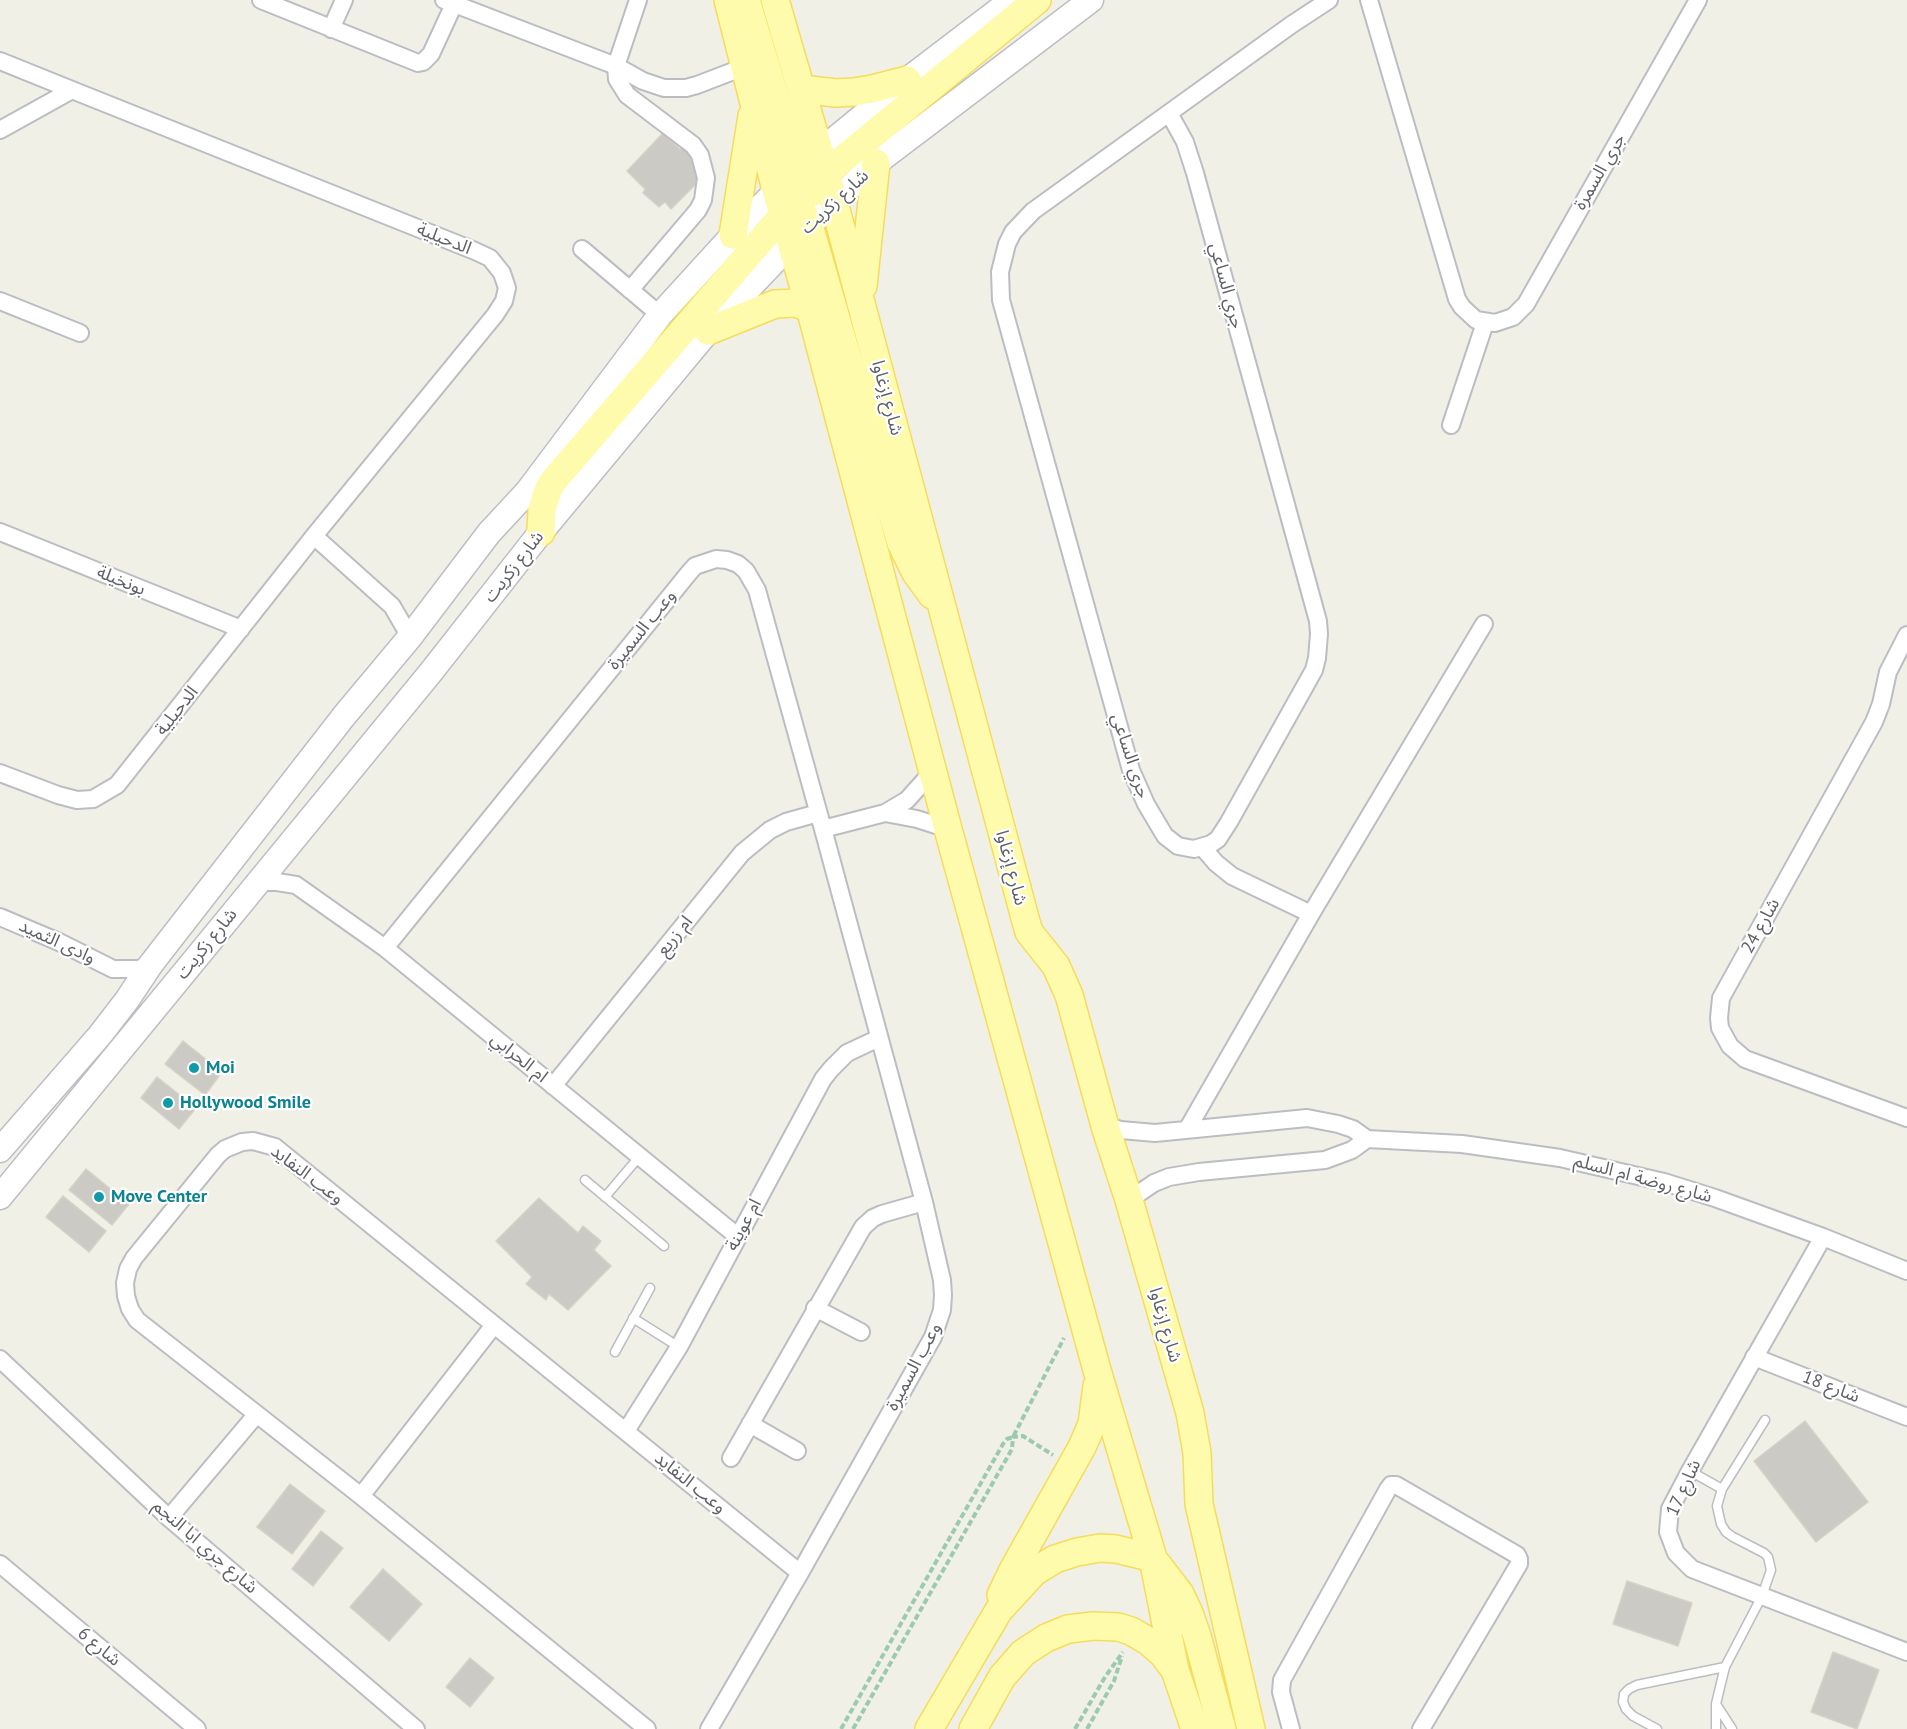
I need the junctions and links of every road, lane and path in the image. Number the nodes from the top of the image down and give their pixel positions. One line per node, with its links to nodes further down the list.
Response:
1 (261, 0): 14 (street)
2 (344, 0): 14 (street)
3 (638, 0): 16 (street)
4 (728, 0): 17 (main road, شارع إزغاوا)
5 (746, 0): 25 (main road)
6 (775, 0): 19 (main road, شارع إزغاوا)
7 (1012, 0): 18 (main road, شارع زكريت)
8 (1037, 0): 25 (main road)
9 (1091, 0): 24 (main road, شارع زكريت)
10 (1329, 0): 22 (street, جري الساعي)
11 (1369, 0): 34 (street)
12 (1698, 0): 34 (street, جري السمرة)
13 (450, 1): 14 (street); 16 (street)
14 (331, 29)
15 (0, 61): 20 (street, الدحيلية)
16 (616, 66): 17 (street); 29 (street)
17 (744, 67): 21 (main road, شارع إزغاوا)
18 (907, 80): 19 (main road); 25 (main road, شارع زكريت)
19 (801, 89): 25 (main road, شارع إزغاوا)
20 (72, 90): 23 (street); 40 (street, الدحيلية)
21 (754, 103): 25 (main road, شارع إزغاوا); 27 (main road)
22 (1169, 113): 54 (street, جري الساعي); 54 (street, جري الساعي)
23 (0, 130)
24 (876, 163): 26 (main road, شارع زكريت); 31 (main road)
25 (801, 195): 26 (main road, شارع إزغاوا); 27 (main road, شارع زكريت); 32 (main road, شارع إزغاوا); 35 (main road, شارع زكريت); 39 (main road); 42 (main road)
26 (834, 202): 31 (main road, شارع إزغاوا)
27 (733, 235): 33 (main road, شارع زكريت)
28 (582, 249): 29 (street)
29 (630, 290): 33 (street)
30 (0, 301): 36 (street)
31 (861, 302): 42 (main road, شارع إزغاوا)
32 (810, 308): 35 (main road); 48 (main road, شارع إزغاوا)
33 (660, 315): 43 (main road, شارع زكريت)
34 (1485, 323): 37 (street)
35 (708, 331): 39 (main road, شارع زكريت)
36 (80, 333)
37 (1451, 425)
38 (0, 532): 45 (street, بونخيلة)
39 (541, 532): 53 (main road, شارع زكريت)
40 (314, 536): 41 (street); 45 (street, الدحيلية)
41 (393, 606): 43 (street); 47 (street)
42 (942, 607): 66 (main road, شارع إزغاوا)
43 (425, 617): 47 (main road, شارع زكريت)
44 (1484, 624): 57 (street)
45 (241, 629): 49 (street, الدحيلية)
46 (1907, 636): 65 (street, شارع 24)
47 (410, 637): 60 (main road, شارع زكريت)
48 (933, 771): 50 (street); 52 (main road, شارع إزغاوا)
49 (0, 773)
50 (885, 813): 51 (street); 52 (street)
51 (820, 821): 59 (street, وعب السميرة); 63 (street, وعب السميرة); 64 (street, ام زريع)
52 (948, 830): 90 (main road, شارع إزغاوا)
53 (286, 847): 55 (main road, شارع زكريت); 56 (street)
54 (1203, 848): 57 (street)
55 (258, 882): 56 (street, ام الحرابي); 72 (main road, شارع زكريت)
56 (296, 885): 59 (street, ام الحرابي)
57 (1311, 914): 67 (street)
58 (0, 917): 61 (street, وادى الثميد)
59 (385, 948): 64 (street, ام الحرابي)
60 (151, 964): 61 (street, وادى الثميد); 62 (main road, شارع زكريت)
61 (113, 969): 62 (street, وادى الثميد)
62 (127, 1000): 69 (main road, شارع زكريت)
63 (879, 1038): 75 (street, وعب السميرة); 76 (street, ام عوينة)
64 (553, 1086): 70 (street, ام الحرابي)
65 (1905, 1114)
66 (1105, 1126): 67 (street, شارع روضة ام السلم); 74 (main road, شارع إزغاوا)
67 (1188, 1128): 68 (street, شارع روضة ام السلم)
68 (1367, 1139): 74 (street); 77 (street, شارع روضة ام السلم)
69 (0, 1150)
70 (639, 1157): 73 (lane); 76 (street, ام الحرابي)
71 (585, 1180): 73 (lane)
72 (0, 1197)
73 (605, 1197): 78 (lane)
74 (1129, 1200): 125 (main road, شارع إزغاوا)
75 (924, 1202): 81 (street); 106 (street, وعب السميرة)
76 (737, 1236): 86 (street, ام عوينة)
77 (1822, 1237): 79 (street, شارع روضة ام السلم); 88 (street, شارع 17)
78 (664, 1246)
79 (1907, 1271)
80 (650, 1288): 82 (lane)
81 (815, 1308): 84 (street); 94 (street)
82 (633, 1318): 86 (lane); 87 (lane)
83 (494, 1325): 91 (street, وعب النفايد); 95 (street, وعب النفايد); 102 (street)
84 (861, 1332)
85 (1065, 1336): 96 (path)
86 (679, 1347): 95 (street, ام عوينة)
87 (615, 1352)
88 (1754, 1357): 92 (street, شارع 18); 100 (street, شارع 17)
89 (0, 1359): 103 (street, شارع جري ابا النجم)
90 (1097, 1370): 104 (main road, شارع إزغاوا); 108 (main road)
91 (256, 1415): 102 (street, وعب النفايد); 103 (street)
92 (1907, 1417)
93 (1765, 1420): 101 (lane)
94 (750, 1424): 97 (street); 98 (street)
95 (626, 1431): 106 (street, وعب النفايد)
96 (1013, 1437): 99 (path); 117 (path); 118 (path)
97 (797, 1451)
98 (731, 1458)
99 (1060, 1459)
100 (1690, 1471): 101 (lane); 107 (street, شارع 17)
101 (1722, 1489): 107 (lane)
102 (361, 1496): 115 (street, وعب النفايد)
103 (169, 1518): 114 (street, شارع جري ابا النجم)
104 (1152, 1558): 108 (main road); 111 (main road, شارع إزغاوا); 124 (main road)
105 (0, 1564): 113 (street, شارع 6)
106 (800, 1573): 116 (street, وعب السميرة)
107 (1762, 1596): 109 (street, شارع 17); 110 (lane)
108 (983, 1634): 119 (main road)
109 (1907, 1652)
110 (1725, 1667): 112 (lane); 128 (lane)
111 (1175, 1670): 120 (main road); 123 (main road, شارع إزغاوا)
112 (1716, 1704): 129 (lane); 130 (lane)
113 (197, 1729)
114 (416, 1729)
115 (647, 1729)
116 (708, 1729)
117 (841, 1729)
118 (853, 1729)
119 (929, 1729)
120 (973, 1729)
121 (1075, 1729): 122 (path)
122 (1087, 1729)
123 (1195, 1729)
124 (1222, 1729)
125 (1251, 1729)
126 (1291, 1729): 127 (street)
127 (1421, 1729)
128 (1657, 1729)
129 (1716, 1729)
130 (1732, 1729)

